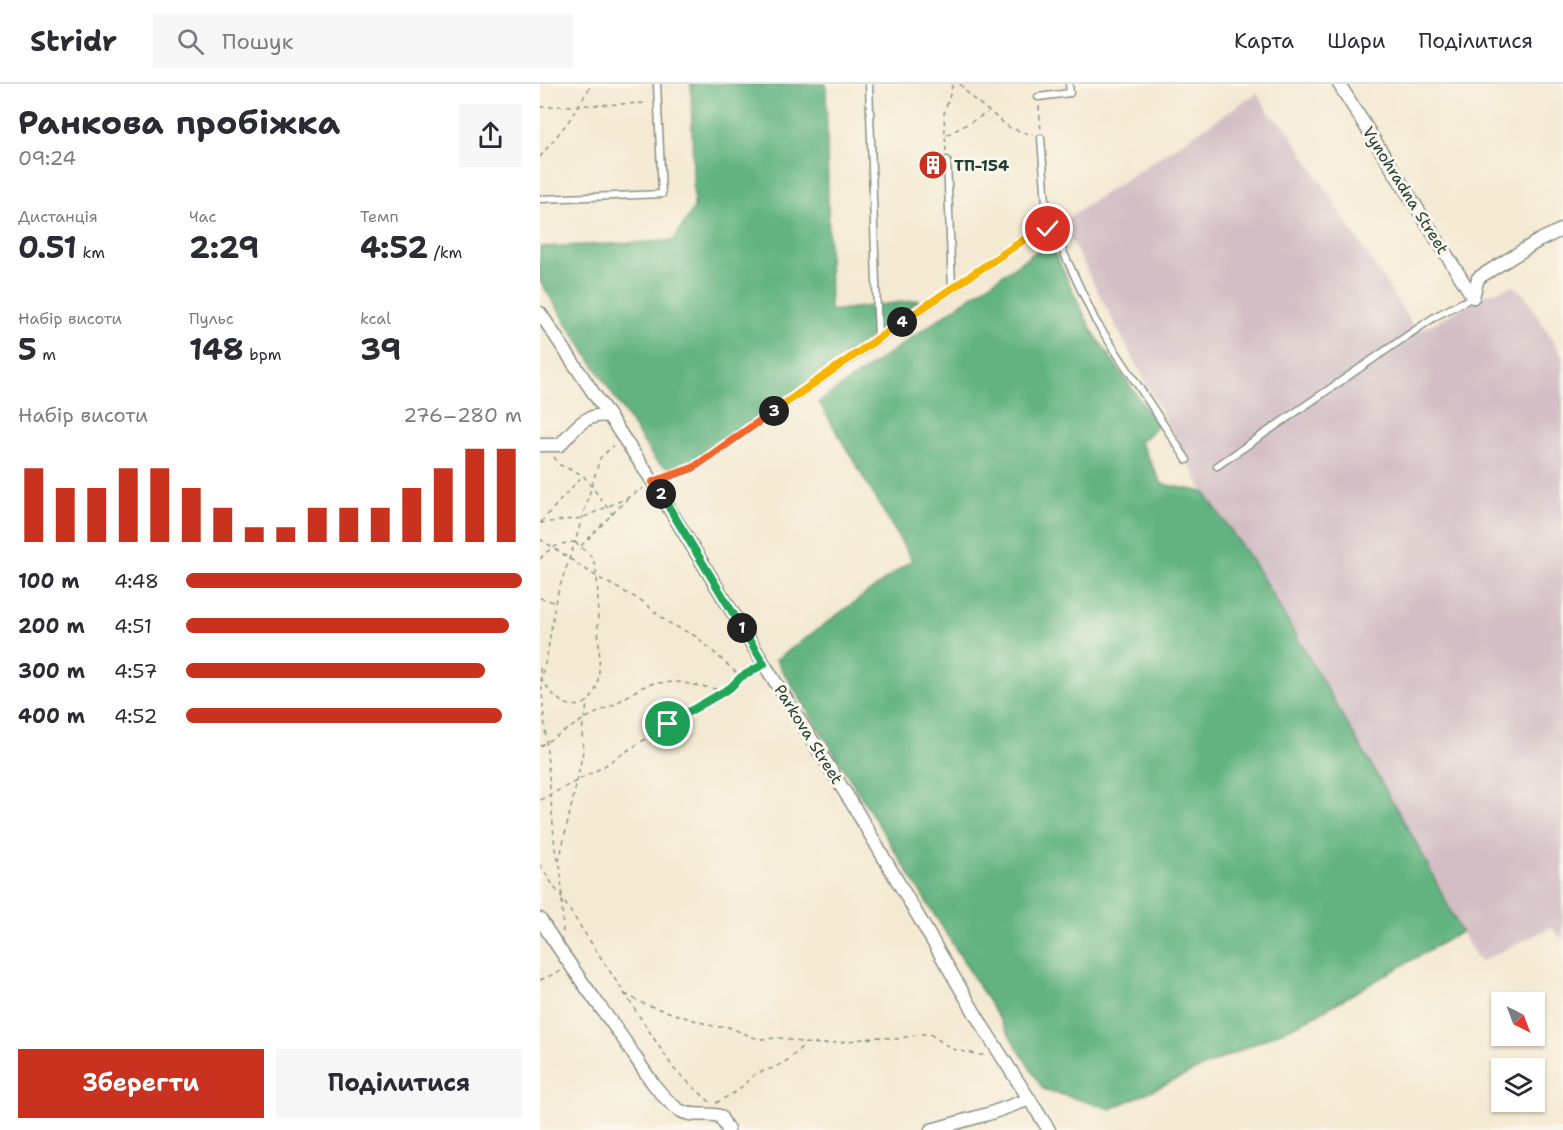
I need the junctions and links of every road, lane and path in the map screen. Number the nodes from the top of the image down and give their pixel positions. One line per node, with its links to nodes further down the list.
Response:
1 (592, 84): 10 (path)
2 (657, 84): 9 (lane)
3 (869, 84): 23 (lane)
4 (953, 84): 13 (path)
5 (960, 84): 12 (path)
6 (1070, 84): 8 (lane)
7 (1339, 84): 21 (street, Vynohradna Street)
8 (1038, 97): 14 (path)
9 (658, 103): 10 (path); 17 (lane)
10 (579, 104): 11 (path); 15 (path)
11 (540, 107)
12 (987, 112): 13 (path); 14 (path)
13 (945, 136): 16 (path)
14 (1041, 138): 18 (lane)
15 (540, 157)
16 (947, 160): 20 (lane)
17 (540, 199)
18 (1048, 229): 20 (lane); 28 (lane)
19 (1563, 229): 21 (street)
20 (952, 288): 23 (lane)
21 (1473, 297): 29 (lane)
22 (540, 313): 24 (street, Parkova Street)
23 (878, 339): 31 (lane)
24 (609, 417): 25 (street, Parkova Street); 27 (street)
25 (623, 438): 31 (street, Parkova Street); 32 (path)
26 (540, 445): 27 (street)
27 (560, 445): 30 (path)
28 (1186, 460)
29 (1217, 466)
30 (583, 475): 32 (path); 37 (path)
31 (653, 482): 33 (path); 47 (street, Parkova Street)
32 (592, 485): 34 (path); 36 (path)
33 (629, 497): 34 (path); 35 (path)
34 (606, 506): 35 (path); 36 (path)
35 (613, 514): 41 (path)
36 (582, 518): 37 (path); 39 (path)
37 (540, 523)
38 (540, 539): 40 (path)
39 (575, 542): 40 (path); 41 (path); 43 (path)
40 (552, 547): 42 (path); 43 (path)
41 (580, 547): 44 (path)
42 (540, 559)
43 (569, 559): 44 (path); 46 (path)
44 (597, 576): 49 (path); 52 (path)
45 (540, 598): 46 (path)
46 (555, 603): 50 (path)
47 (764, 664): 49 (path); 68 (street, Parkova Street)
48 (540, 668): 50 (path)
49 (741, 677): 51 (path)
50 (541, 679): 52 (path); 54 (path)
51 (724, 690): 53 (path); 56 (path)
52 (588, 700): 53 (path)
53 (586, 718): 54 (path); 56 (path)
54 (547, 742): 55 (path); 57 (path)
55 (540, 747)
56 (577, 781): 57 (path); 59 (path)
57 (552, 793): 58 (path); 59 (path)
58 (540, 800)
59 (559, 862): 61 (path)
60 (540, 865): 61 (path)
61 (563, 902): 63 (path); 66 (path)
62 (540, 919): 63 (street)
63 (559, 950): 64 (street)
64 (571, 968): 65 (path); 70 (street)
65 (540, 980)
66 (624, 993): 67 (path); 67 (path)
67 (805, 1043): 68 (path)
68 (1000, 1053): 69 (street, Parkova Street)
69 (1029, 1099): 71 (street); 72 (street, Parkova Street)
70 (728, 1130)
71 (931, 1130)
72 (1049, 1130)

